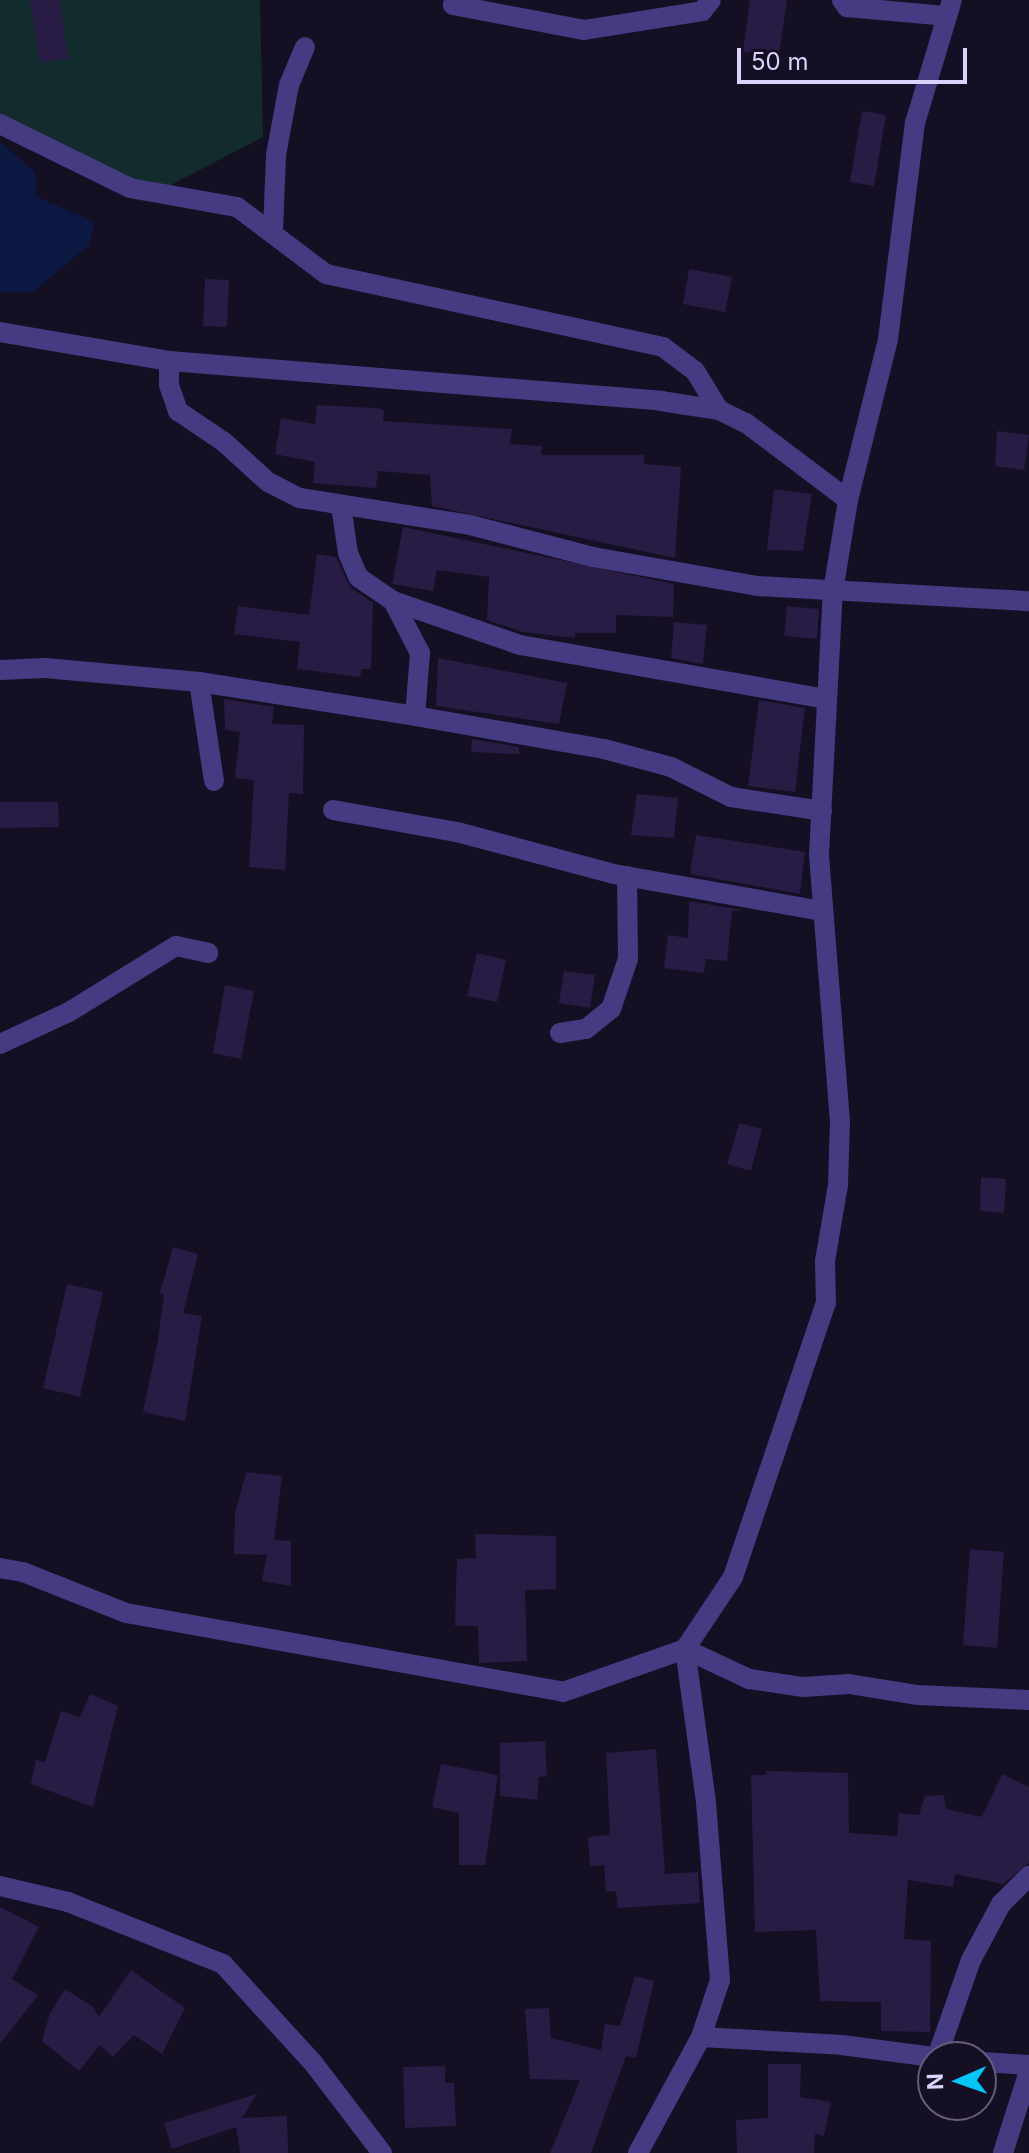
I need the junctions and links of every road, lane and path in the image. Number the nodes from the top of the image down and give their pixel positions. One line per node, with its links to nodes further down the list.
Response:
1 (454, 0): 2 (street)
2 (711, 0)
3 (842, 0): 4 (street)
4 (949, 8): 11 (street)
5 (305, 47): 7 (street)
6 (0, 124): 7 (street)
7 (273, 231): 10 (street)
8 (0, 332): 9 (street)
9 (169, 361): 10 (street); 12 (street)
10 (719, 410): 11 (street)
11 (848, 500): 13 (street)
12 (341, 506): 13 (street); 14 (street)
13 (833, 591): 15 (street); 18 (street)
14 (393, 601): 18 (street); 19 (street)
15 (1029, 601)
16 (0, 670): 17 (street)
17 (199, 682): 19 (street); 20 (street)
18 (826, 699): 22 (street)
19 (415, 716): 22 (street)
20 (214, 781)
21 (333, 810): 23 (street)
22 (822, 811): 24 (street)
23 (627, 876): 24 (street); 26 (street)
24 (822, 911): 29 (street)
25 (208, 953): 27 (street)
26 (560, 1033)
27 (0, 1044)
28 (0, 1568): 29 (street)
29 (685, 1649): 30 (street); 33 (street)
30 (1029, 1700)
31 (1029, 1876): 34 (street)
32 (0, 1886): 38 (street)
33 (701, 2037): 35 (street); 39 (street)
34 (941, 2041)
35 (917, 2055)
36 (997, 2064): 37 (street)
37 (1029, 2068): 40 (street)
38 (382, 2153)
39 (638, 2153)
40 (1003, 2153)

